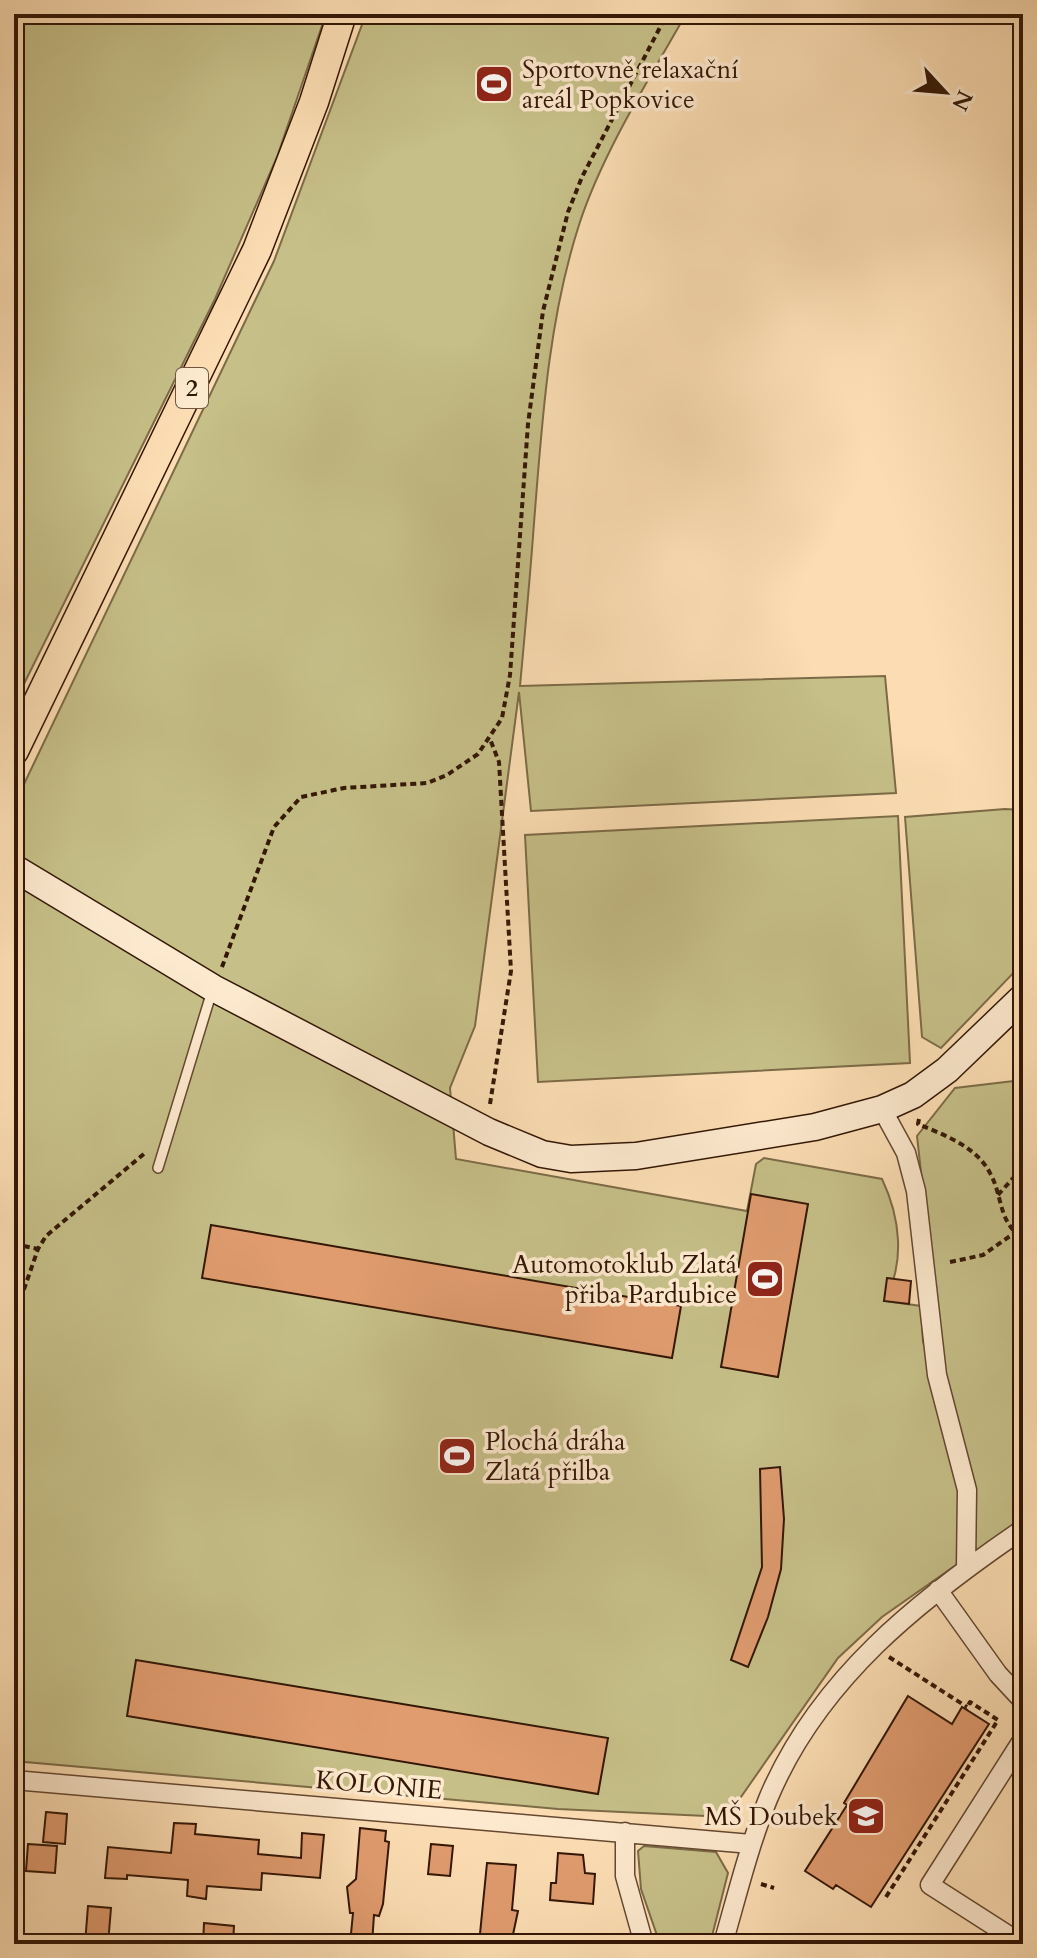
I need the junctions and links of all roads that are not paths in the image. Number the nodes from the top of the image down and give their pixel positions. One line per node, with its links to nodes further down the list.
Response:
1 (342, 14): 2 (main road, 2)
2 (14, 751)
3 (14, 868): 4 (street)
4 (213, 988): 6 (street); 7 (lane)
5 (1023, 997): 6 (street)
6 (882, 1109): 9 (street)
7 (158, 1168)
8 (1023, 1529): 9 (street)
9 (966, 1568): 10 (street)
10 (938, 1590): 11 (street); 15 (street)
11 (1023, 1701)
12 (1023, 1739): 18 (street)
13 (14, 1780): 14 (street, KOLONIE)
14 (625, 1832): 15 (street, KOLONIE); 16 (street)
15 (751, 1844): 17 (street)
16 (644, 1944)
17 (723, 1944)
18 (1022, 1944)

